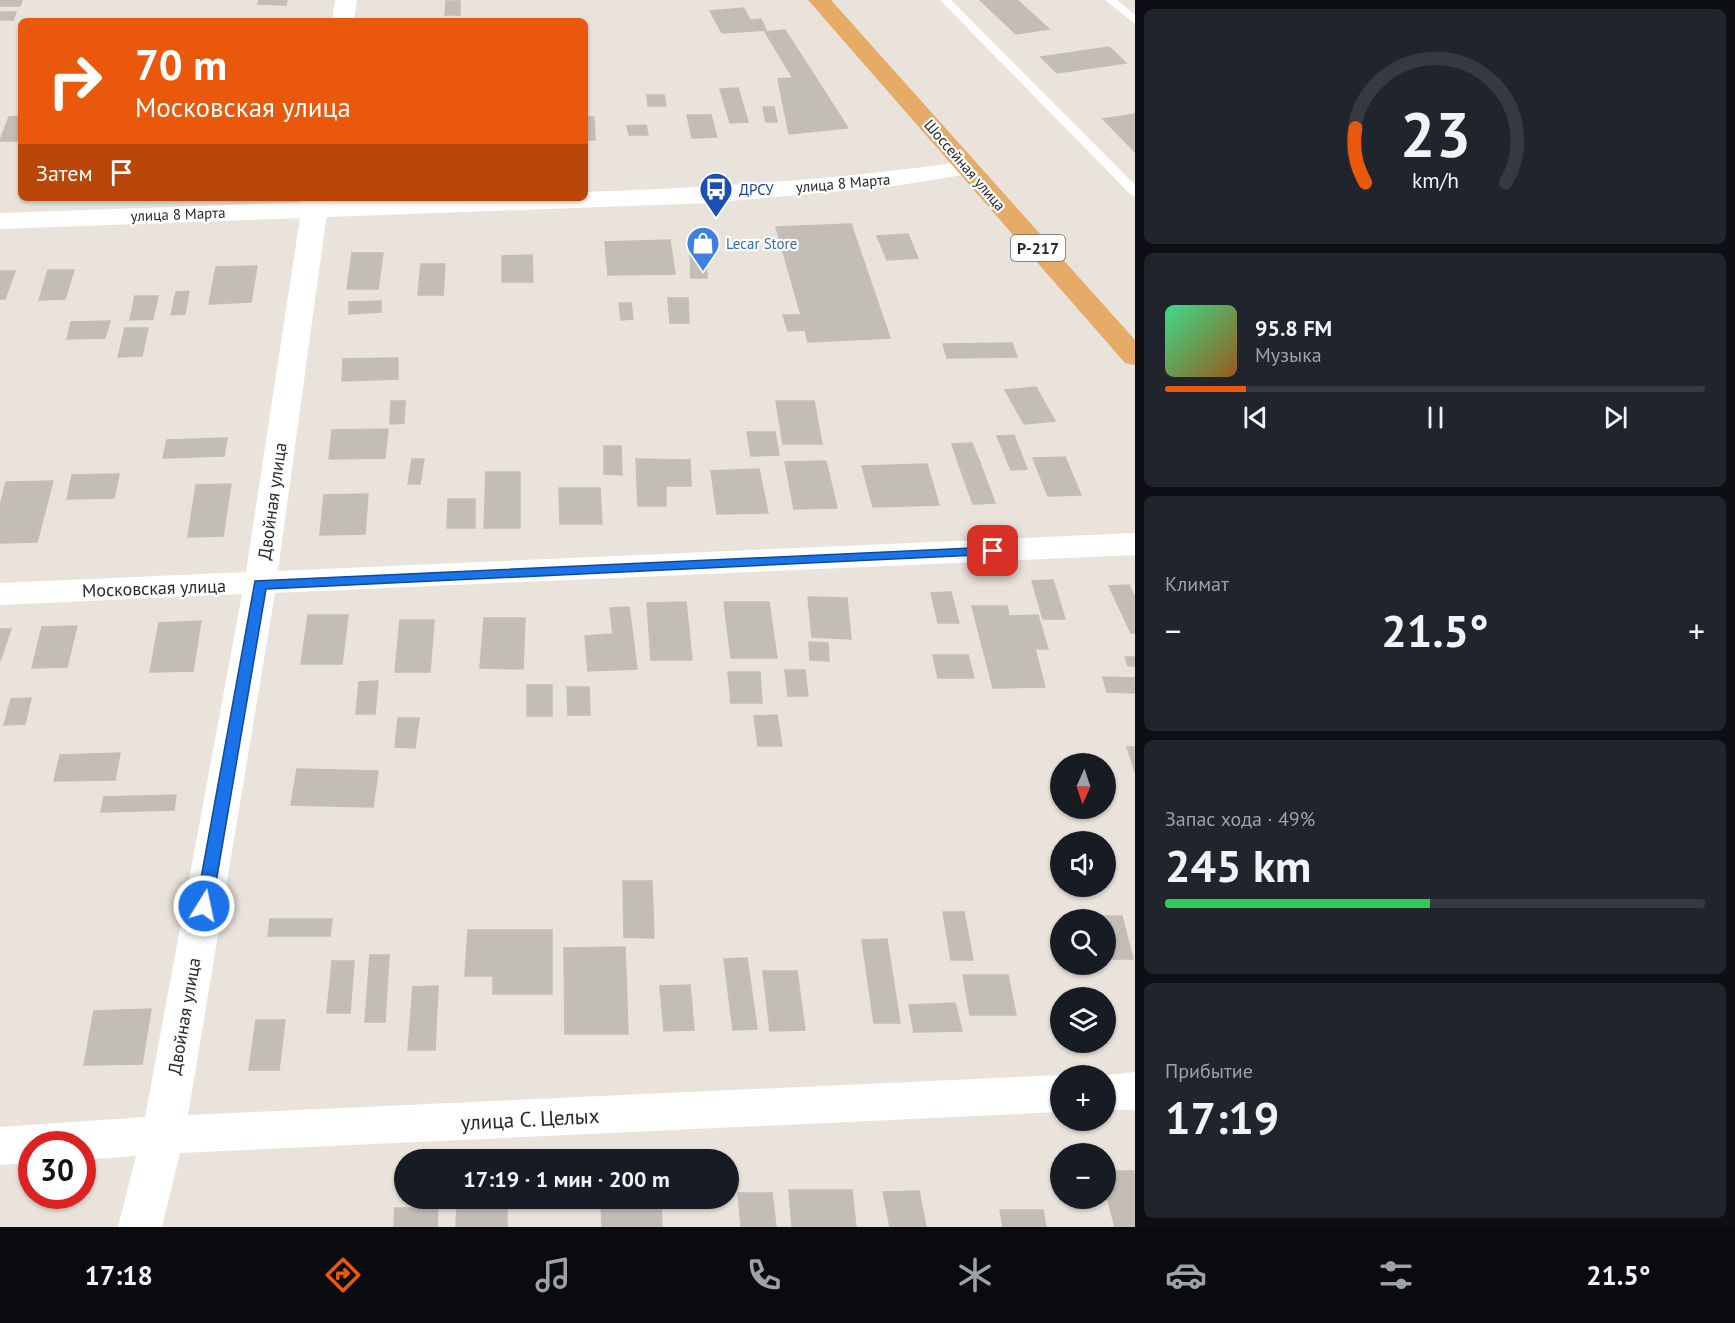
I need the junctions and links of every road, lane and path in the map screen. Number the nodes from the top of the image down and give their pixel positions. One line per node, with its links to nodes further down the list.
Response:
1 (346, 0): 5 (street)
2 (819, 0): 7 (highway, Шоссейная улица / Р-217)
3 (945, 0): 8 (lane)
4 (1110, 0): 6 (lane)
5 (343, 18)
6 (1135, 21)
7 (966, 168): 9 (street, улица 8 Марта); 13 (highway, Шоссейная улица / Р-217)
8 (1135, 192)
9 (588, 198)
10 (447, 201): 11 (street, улица 8 Марта)
11 (315, 204): 12 (street, улица 8 Марта); 15 (street, Двойная улица)
12 (0, 221)
13 (1135, 357)
14 (1135, 544): 15 (street, Московская улица)
15 (260, 584): 16 (street, Московская улица); 20 (street, Двойная улица)
16 (0, 594)
17 (1135, 1091): 18 (street)
18 (1116, 1092)
19 (1050, 1094): 20 (street, улица С. Целых)
20 (163, 1135): 21 (street, улица С. Целых); 22 (street, Двойная улица)
21 (0, 1146)
22 (140, 1227)

